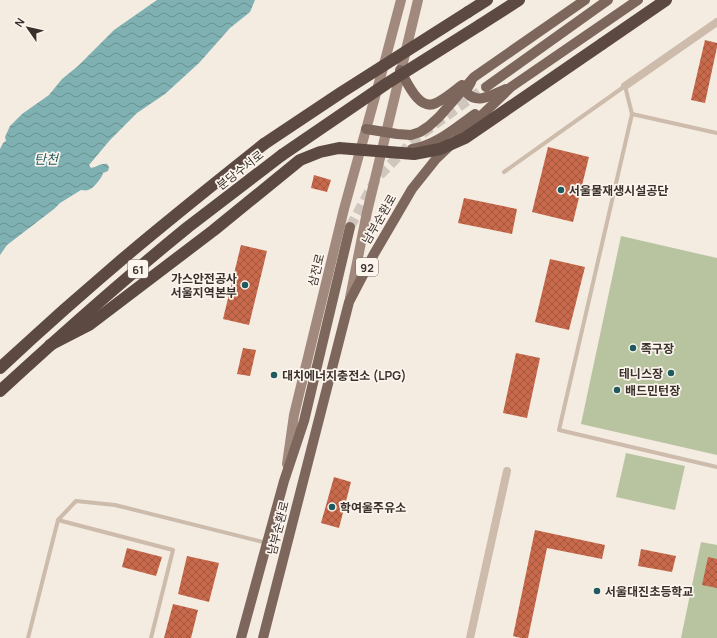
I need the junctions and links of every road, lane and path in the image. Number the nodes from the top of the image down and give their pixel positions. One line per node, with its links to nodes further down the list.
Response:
1 (401, 0): 18 (main road, 삼전로)
2 (418, 0): 12 (main road)
3 (484, 0): 10 (highway)
4 (487, 0): 10 (highway, 분당수서로 / 61)
5 (519, 0): 26 (highway, 분당수서로 / 61, bridge)
6 (585, 0): 13 (main road)
7 (608, 0): 15 (main road)
8 (638, 0): 16 (main road, 남부순환로 / 92)
9 (666, 0): 26 (highway, bridge)
10 (468, 12): 27 (highway, 분당수서로 / 61, bridge)
11 (717, 22): 14 (street)
12 (401, 69): 13 (main road); 19 (main road)
13 (474, 77): 16 (main road); 19 (main road)
14 (625, 86): 17 (lane); 23 (lane)
15 (486, 87)
16 (512, 87): 22 (main road); 25 (main road, 남부순환로 / 92)
17 (632, 114): 20 (lane); 29 (lane)
18 (366, 129): 19 (main road); 21 (main road, 삼전로)
19 (386, 132): 22 (main road)
20 (717, 133)
21 (362, 144): 22 (main road); 31 (main road, 삼전로)
22 (382, 147): 25 (main road)
23 (504, 172)
24 (350, 227): 31 (main road, 남부순환로 / 92)
25 (349, 302): 37 (main road, 남부순환로 / 92)
26 (50, 345): 28 (highway, 분당수서로 / 61)
27 (0, 368)
28 (0, 391)
29 (717, 467)
30 (507, 471): 38 (street)
31 (284, 481): 33 (main road, 남부순환로 / 92)
32 (58, 520): 33 (lane); 34 (lane); 35 (lane)
33 (267, 543): 36 (main road, 남부순환로 / 92)
34 (28, 638)
35 (151, 638)
36 (242, 638)
37 (263, 638)
38 (470, 638)

